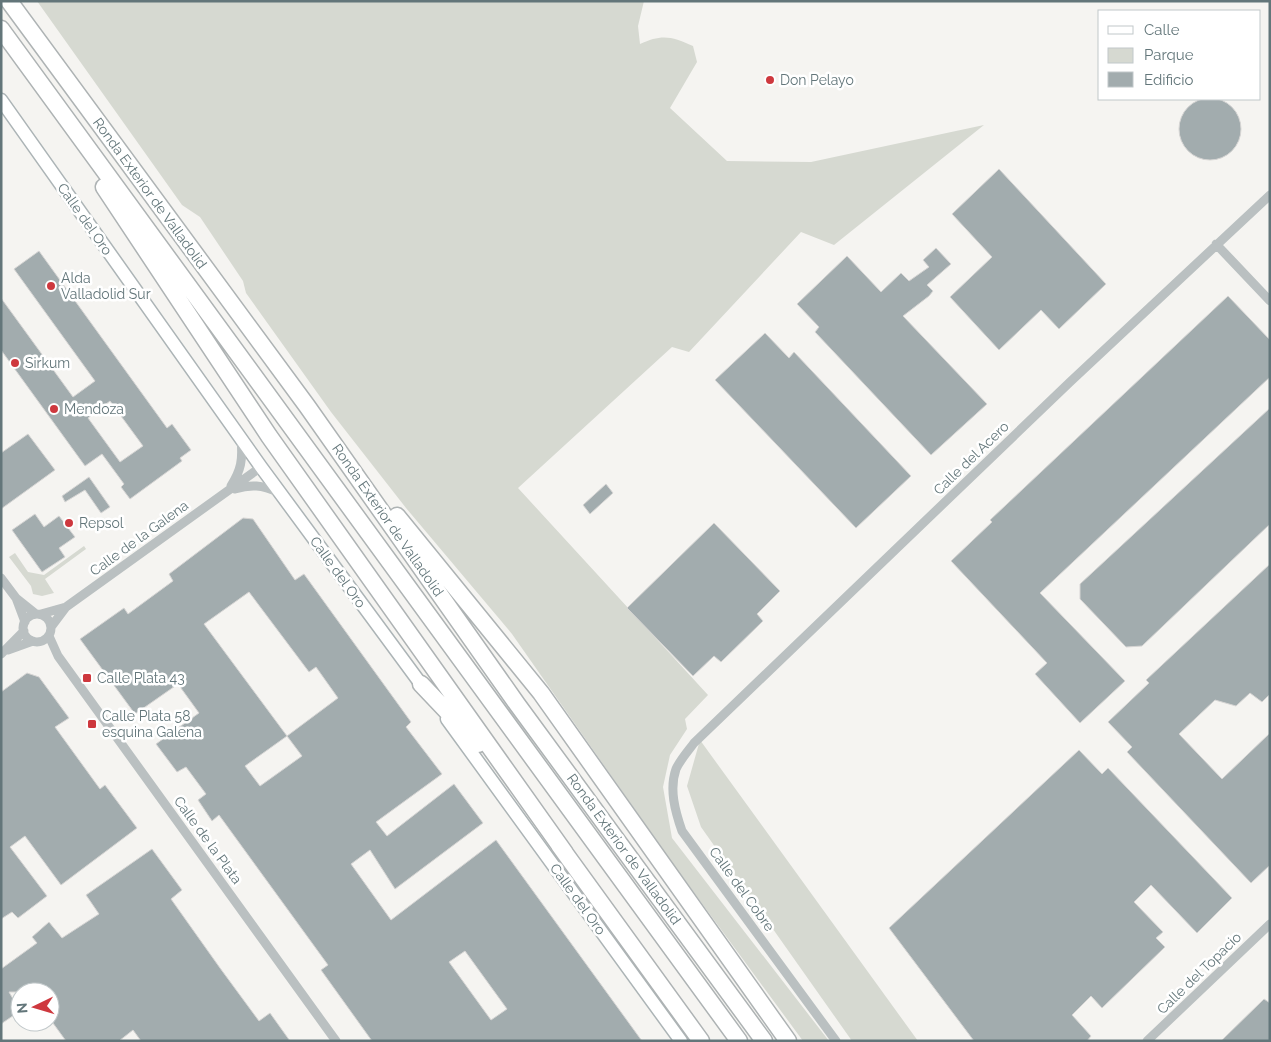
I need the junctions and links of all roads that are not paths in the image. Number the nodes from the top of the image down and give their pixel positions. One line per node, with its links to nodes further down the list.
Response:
1 (9, 1): 8 (highway, Ronda Exterior de Valladolid)
2 (1, 28): 4 (highway, Ronda Exterior de Valladolid)
3 (1, 100): 9 (street, Calle del Oro)
4 (78, 133): 24 (highway); 29 (highway, Ronda Exterior de Valladolid)
5 (1270, 195): 6 (street, Calle del Acero)
6 (1216, 244): 7 (street); 23 (street, Calle del Acero)
7 (1270, 301)
8 (307, 406): 30 (highway, Ronda Exterior de Valladolid); 31 (highway)
9 (241, 438): 10 (street, Calle del Oro); 11 (street, Calle de la Galena)
10 (261, 467): 11 (street, Calle de la Galena); 12 (street, Calle del Oro)
11 (228, 491): 12 (street, Calle de la Galena); 15 (street, Calle de la Galena)
12 (280, 492): 22 (street, Calle del Oro)
13 (1, 578): 14 (street)
14 (16, 598): 16 (street); 17 (street)
15 (66, 607): 16 (street, Calle de la Galena); 18 (street, Calle de la Galena)
16 (39, 614): 17 (street); 18 (street, Calle de la Plata)
17 (24, 626): 19 (street, Calle de la Plata); 20 (street)
18 (50, 632): 19 (street); 21 (street, Calle de la Plata)
19 (35, 641): 20 (street); 21 (street, Calle de la Plata)
20 (4, 652)
21 (58, 656): 26 (street, Calle de la Plata)
22 (421, 684): 24 (highway); 27 (street, Calle del Oro)
23 (694, 742): 32 (street, Calle del Cobre)
24 (565, 853): 28 (highway)
25 (1270, 924): 33 (street, Calle del Topacio)
26 (336, 1041)
27 (680, 1041)
28 (701, 1041)
29 (739, 1041)
30 (764, 1041)
31 (788, 1041)
32 (836, 1041)
33 (1147, 1041)

